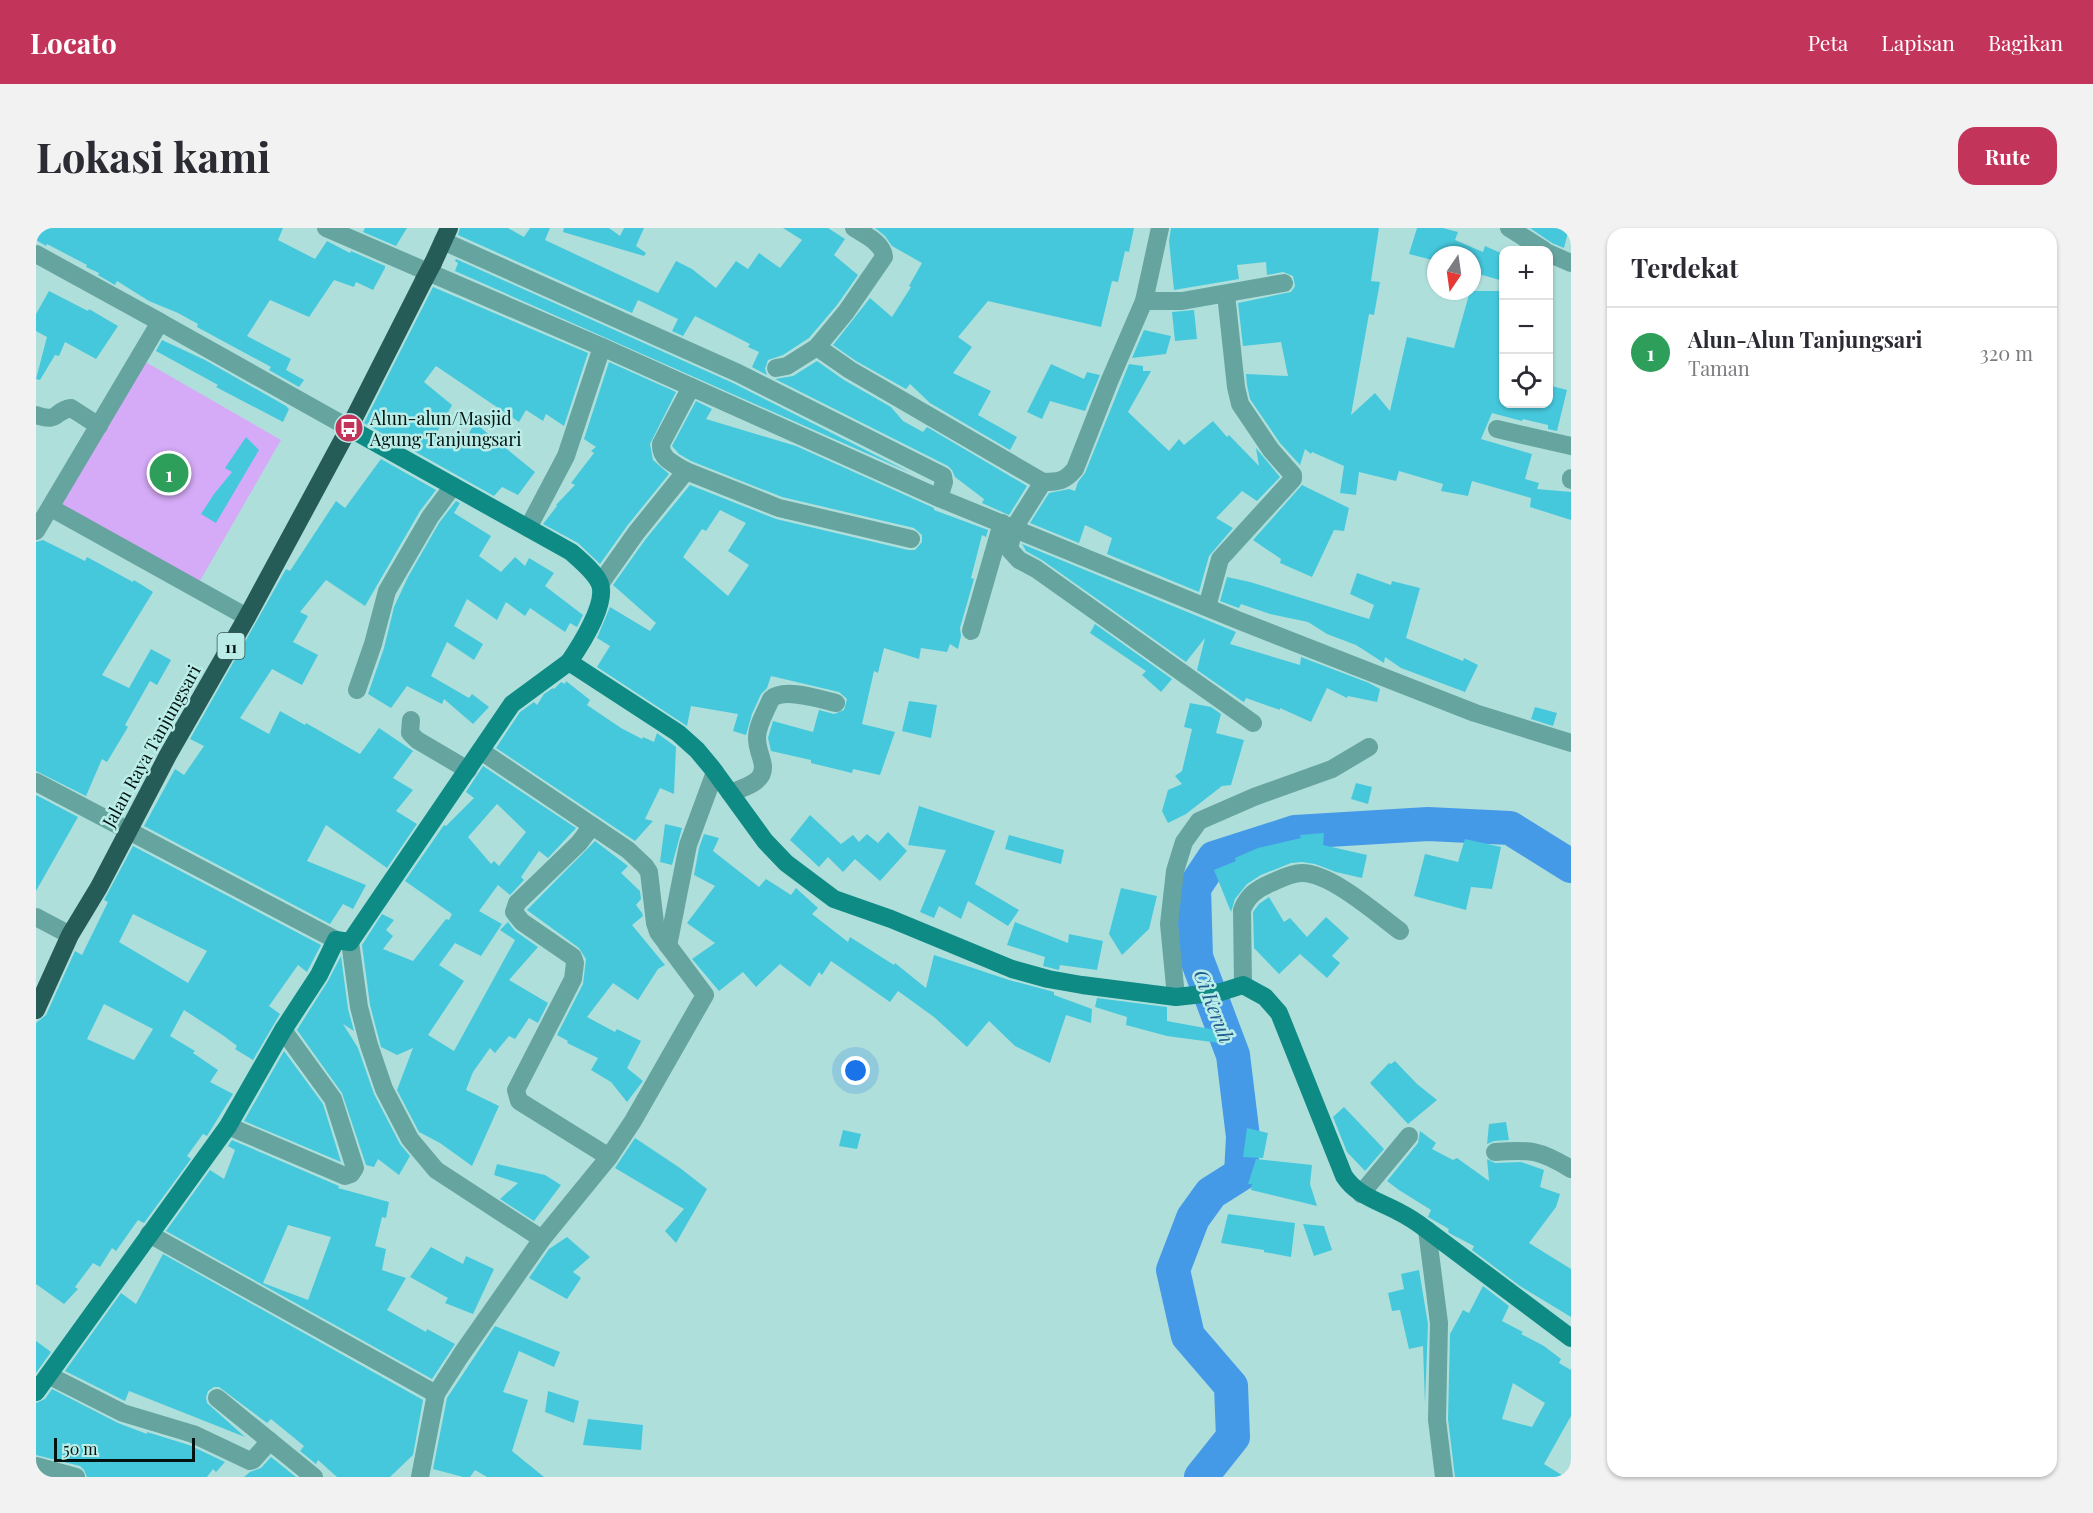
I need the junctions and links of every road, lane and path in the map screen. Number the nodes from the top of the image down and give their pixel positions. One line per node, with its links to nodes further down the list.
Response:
1 (326, 228): 14 (street)
2 (854, 228): 15 (street)
3 (1160, 228): 12 (street)
4 (1509, 228): 6 (street)
5 (446, 234): 20 (highway, Jalan Raya Tanjungsari / 11, bridge); 26 (street)
6 (1538, 246)
7 (36, 254): 13 (street)
8 (1553, 255): 9 (street)
9 (1571, 263)
10 (1284, 284): 11 (street)
11 (1226, 294): 12 (street); 33 (street)
12 (1144, 301): 24 (street)
13 (160, 322): 19 (street); 20 (street)
14 (602, 346): 17 (street); 29 (street)
15 (817, 347): 16 (street); 24 (street)
16 (776, 368)
17 (691, 387): 23 (street); 26 (street)
18 (36, 415): 19 (street)
19 (99, 426): 27 (street)
20 (349, 428): 25 (street); 34 (highway, Jalan Raya Tanjungsari / 11)
21 (1497, 429): 22 (street)
22 (1571, 446)
23 (686, 471): 31 (street); 32 (street)
24 (1043, 482): 28 (street)
25 (453, 486): 29 (street); 37 (street)
26 (939, 498): 28 (street)
27 (51, 508): 30 (street); 34 (street)
28 (1008, 526): 33 (street); 35 (street); 40 (street)
29 (528, 528): 32 (street)
30 (36, 531)
31 (911, 539)
32 (600, 584): 36 (street)
33 (1207, 607): 41 (street)
34 (247, 616): 49 (highway, Jalan Raya Tanjungsari / 11)
35 (971, 631)
36 (569, 662): 43 (street); 45 (street)
37 (357, 690)
38 (836, 703): 47 (street)
39 (411, 720): 44 (street)
40 (1253, 723)
41 (1571, 743)
42 (1369, 747): 56 (street)
43 (481, 751): 44 (street); 48 (street)
44 (468, 770): 53 (street)
45 (715, 772): 47 (street); 54 (street)
46 (36, 782): 49 (street)
47 (730, 792): 56 (street)
48 (592, 826): 54 (street); 62 (street)
49 (128, 831): 52 (highway, Jalan Raya Tanjungsari / 11); 53 (street)
50 (36, 917): 52 (street)
51 (1400, 931): 55 (street)
52 (70, 935): 57 (highway, Jalan Raya Tanjungsari / 11)
53 (343, 941): 58 (street); 67 (street)
54 (668, 946): 62 (street)
55 (1243, 985): 56 (street); 64 (street)
56 (1183, 995)
57 (36, 1010)
58 (283, 1030): 59 (street); 59 (street)
59 (228, 1126): 66 (street)
60 (1409, 1136): 64 (street)
61 (1494, 1152): 63 (street)
62 (609, 1157): 67 (street)
63 (1571, 1168)
64 (1361, 1194): 65 (street)
65 (1427, 1230): 68 (street); 78 (street)
66 (149, 1234): 69 (street); 71 (street)
67 (542, 1239): 71 (street)
68 (1571, 1338)
69 (48, 1376): 70 (street); 73 (street)
70 (36, 1392)
71 (436, 1394): 77 (street)
72 (217, 1398): 73 (street)
73 (270, 1441): 76 (street)
74 (36, 1466): 75 (street)
75 (76, 1477)
76 (314, 1477)
77 (420, 1477)
78 (1444, 1477)

